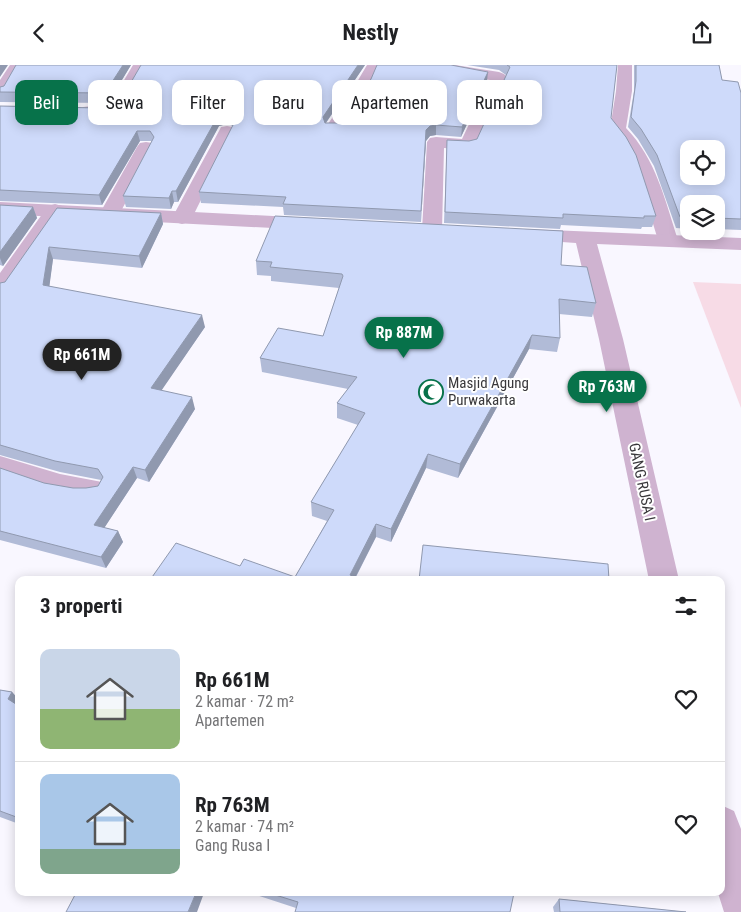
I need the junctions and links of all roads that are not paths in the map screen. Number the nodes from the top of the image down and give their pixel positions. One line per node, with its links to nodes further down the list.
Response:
1 (17, 65): 6 (street)
2 (140, 65): 7 (street)
3 (374, 65): 8 (street)
4 (428, 65): 16 (street)
5 (625, 65): 19 (street)
6 (0, 92)
7 (78, 110)
8 (333, 128)
9 (227, 131): 14 (street)
10 (146, 147): 13 (street)
11 (0, 208): 12 (street)
12 (55, 210): 13 (street); 21 (street)
13 (110, 213): 14 (street)
14 (182, 218): 15 (street)
15 (332, 225)
16 (412, 229)
17 (508, 234): 18 (street)
18 (585, 238): 19 (street); 24 (street, GANG RUSA I)
19 (668, 240): 20 (street)
20 (741, 244)
21 (0, 288)
22 (0, 466): 23 (street)
23 (92, 489)
24 (663, 576)
25 (725, 840): 26 (street)
26 (741, 903)

